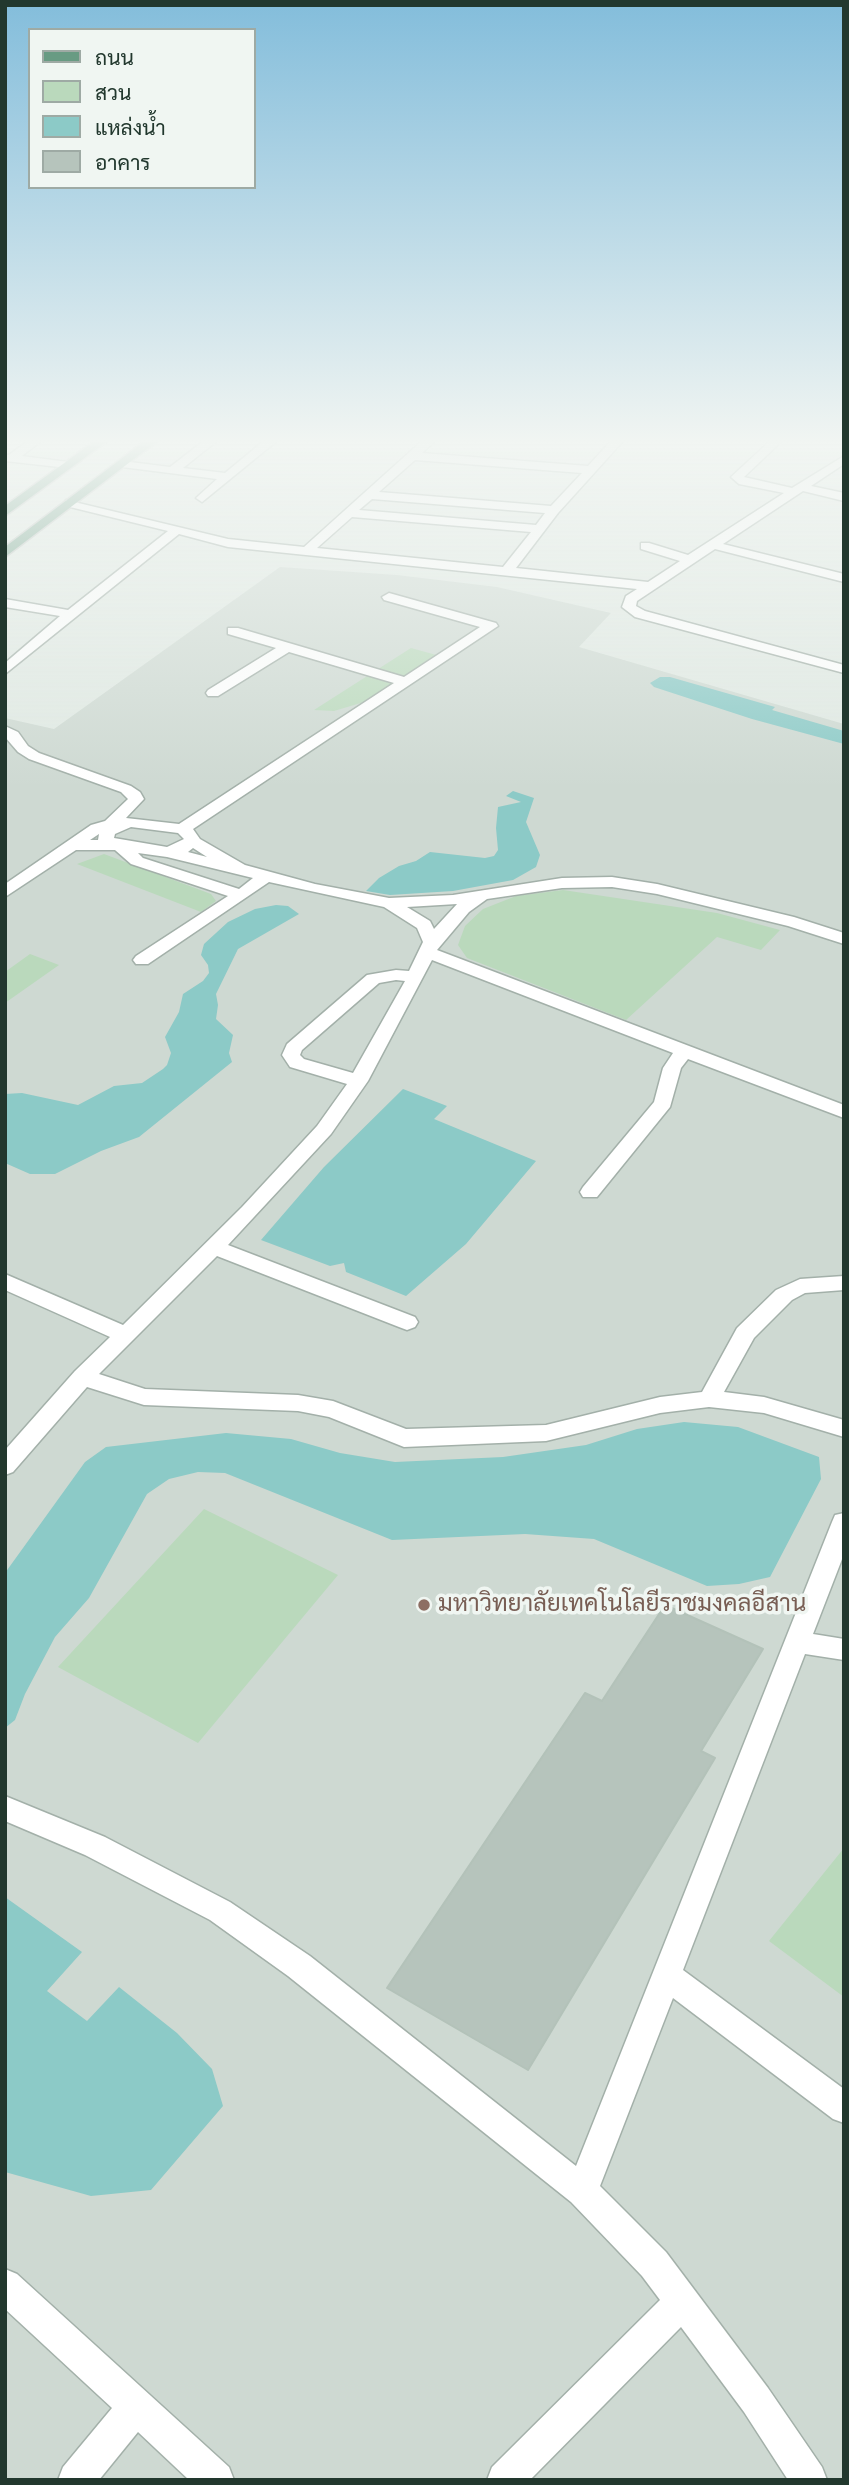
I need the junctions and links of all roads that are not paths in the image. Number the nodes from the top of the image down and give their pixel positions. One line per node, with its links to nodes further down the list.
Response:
1 (144, 556): 13 (street)
2 (357, 556): 8 (street)
3 (519, 556): 8 (street)
4 (677, 556): 7 (street)
5 (696, 556): 7 (street)
6 (757, 556): 9 (street)
7 (690, 560): 10 (street)
8 (507, 571): 10 (street)
9 (844, 578)
10 (650, 586): 16 (street)
11 (389, 597): 18 (street)
12 (5, 603): 13 (street)
13 (71, 614): 17 (street)
14 (233, 631): 15 (street)
15 (287, 647): 18 (street); 19 (street)
16 (844, 669)
17 (5, 670)
18 (405, 682): 22 (street)
19 (213, 693)
20 (5, 730): 21 (street)
21 (121, 822): 22 (street); 23 (street); 24 (street)
22 (187, 835): 25 (street); 26 (street)
23 (72, 845): 24 (street); 28 (street)
24 (118, 846): 25 (street); 29 (street)
25 (167, 852): 26 (street)
26 (239, 869): 27 (street)
27 (266, 876): 29 (street); 31 (street)
28 (5, 892)
29 (241, 895): 34 (street)
30 (481, 895): 31 (street); 32 (street); 33 (street)
31 (389, 903): 33 (street)
32 (844, 939)
33 (429, 947): 35 (street); 36 (street)
34 (142, 960)
35 (415, 977): 37 (street); 37 (street)
36 (684, 1051): 38 (street); 39 (street)
37 (358, 1081): 40 (street)
38 (844, 1112)
39 (590, 1192)
40 (214, 1247): 43 (street); 44 (street)
41 (5, 1281): 44 (street)
42 (844, 1283): 46 (street)
43 (407, 1322)
44 (124, 1334): 45 (street)
45 (83, 1377): 46 (street); 48 (street)
46 (709, 1399): 47 (street)
47 (844, 1429)
48 (5, 1466)
49 (844, 1522): 50 (street)
50 (797, 1642): 51 (street); 53 (street)
51 (844, 1650)
52 (5, 1808): 55 (street)
53 (666, 1975): 54 (street); 55 (street)
54 (844, 2108)
55 (582, 2191): 57 (street)
56 (5, 2286): 58 (street)
57 (682, 2302): 61 (street); 62 (street)
58 (136, 2406): 59 (street); 60 (street)
59 (76, 2480)
60 (216, 2480)
61 (505, 2480)
62 (809, 2480)

